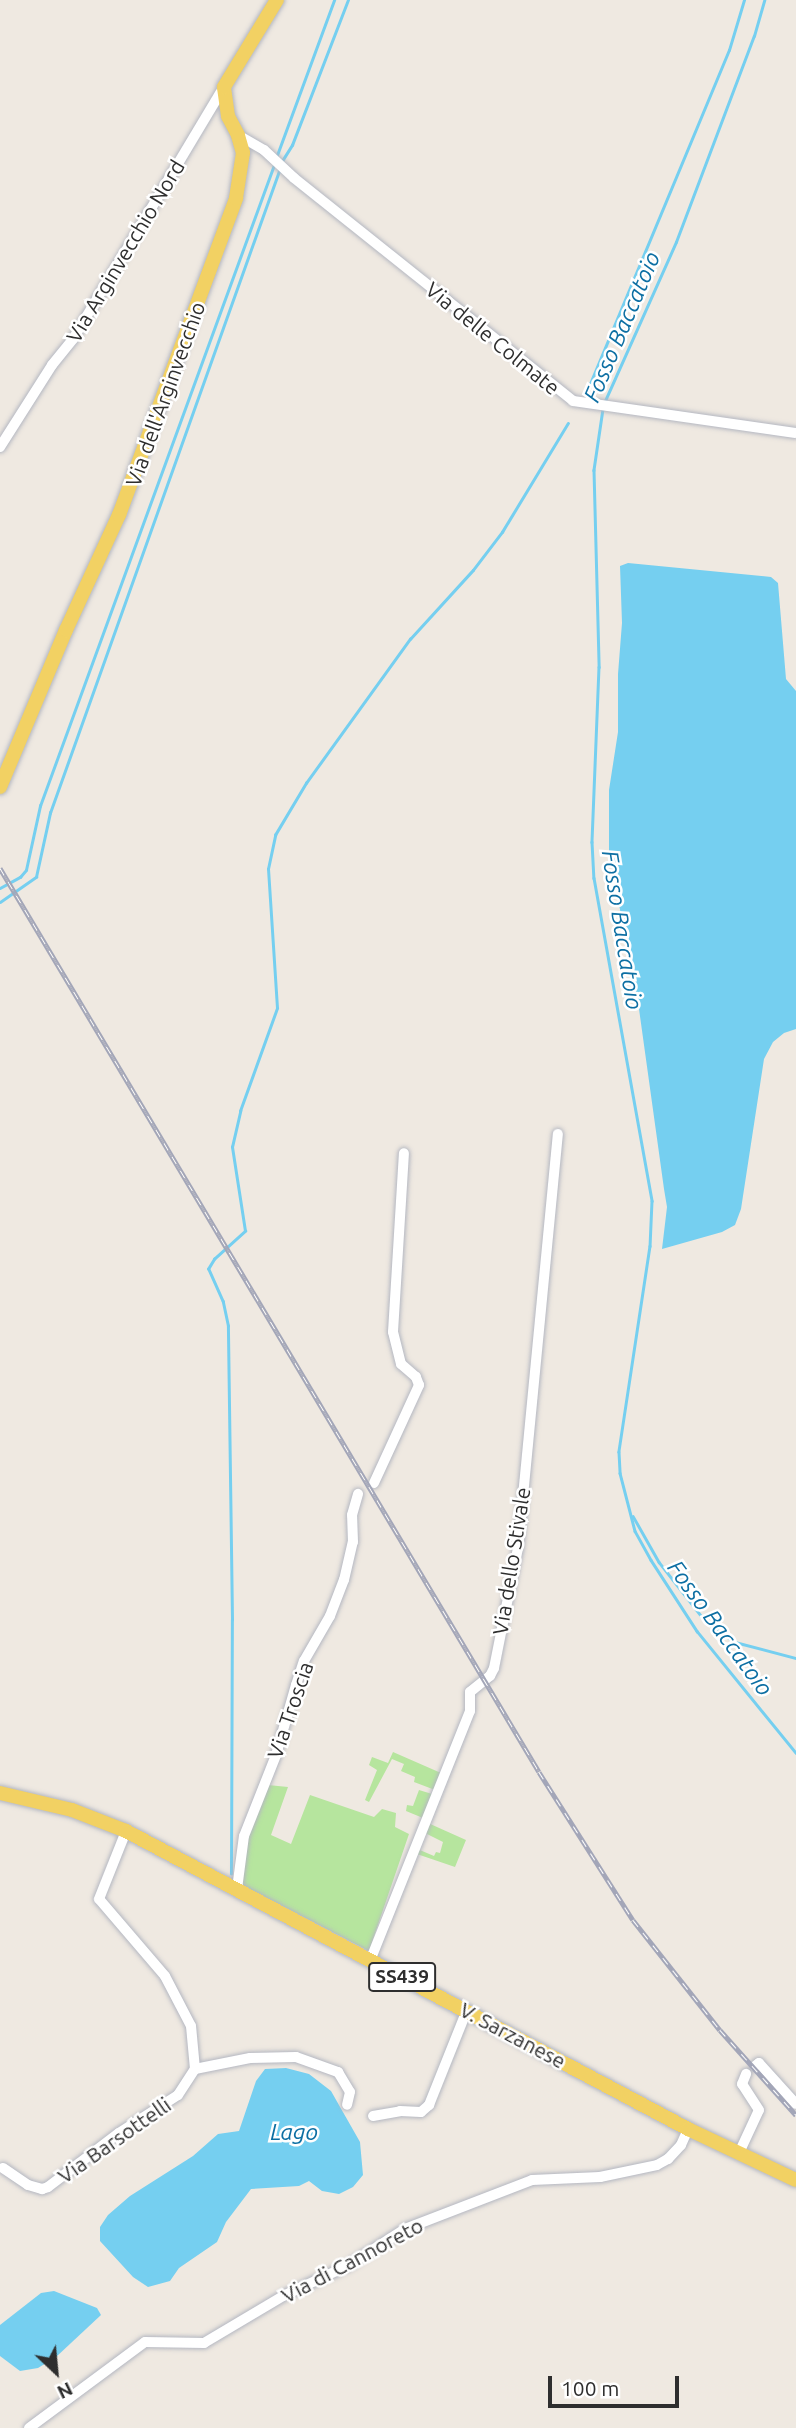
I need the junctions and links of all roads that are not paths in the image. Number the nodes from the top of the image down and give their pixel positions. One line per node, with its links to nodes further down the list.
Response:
1 (277, 0): 2 (main road)
2 (224, 87): 3 (main road, Via dell'Arginvecchio); 5 (street, Via Arginvecchio Nord)
3 (239, 135): 4 (street, Via delle Colmate); 6 (main road, Via dell'Arginvecchio)
4 (796, 433)
5 (0, 447)
6 (0, 787)
7 (558, 1134): 14 (street, Via dello Stivale)
8 (404, 1153): 9 (street)
9 (374, 1482)
10 (358, 1494): 13 (street, Via Troscia)
11 (0, 1793): 12 (main road, V. Sarzanese / SS439)
12 (126, 1831): 13 (main road, V. Sarzanese / SS439); 17 (street)
13 (237, 1889): 14 (main road, V. Sarzanese / SS439)
14 (370, 1961): 15 (main road, V. Sarzanese / SS439)
15 (467, 2010): 21 (street); 22 (main road, V. Sarzanese / SS439)
16 (757, 2064): 19 (street)
17 (195, 2069): 20 (street); 24 (street, Via Barsottelli)
18 (746, 2074): 23 (street)
19 (796, 2104)
20 (347, 2105)
21 (373, 2116)
22 (688, 2129): 23 (main road, V. Sarzanese / SS439); 26 (street, Via di Cannoreto)
23 (739, 2153): 25 (main road, V. Sarzanese / SS439)
24 (3, 2168)
25 (796, 2180)
26 (29, 2428)

